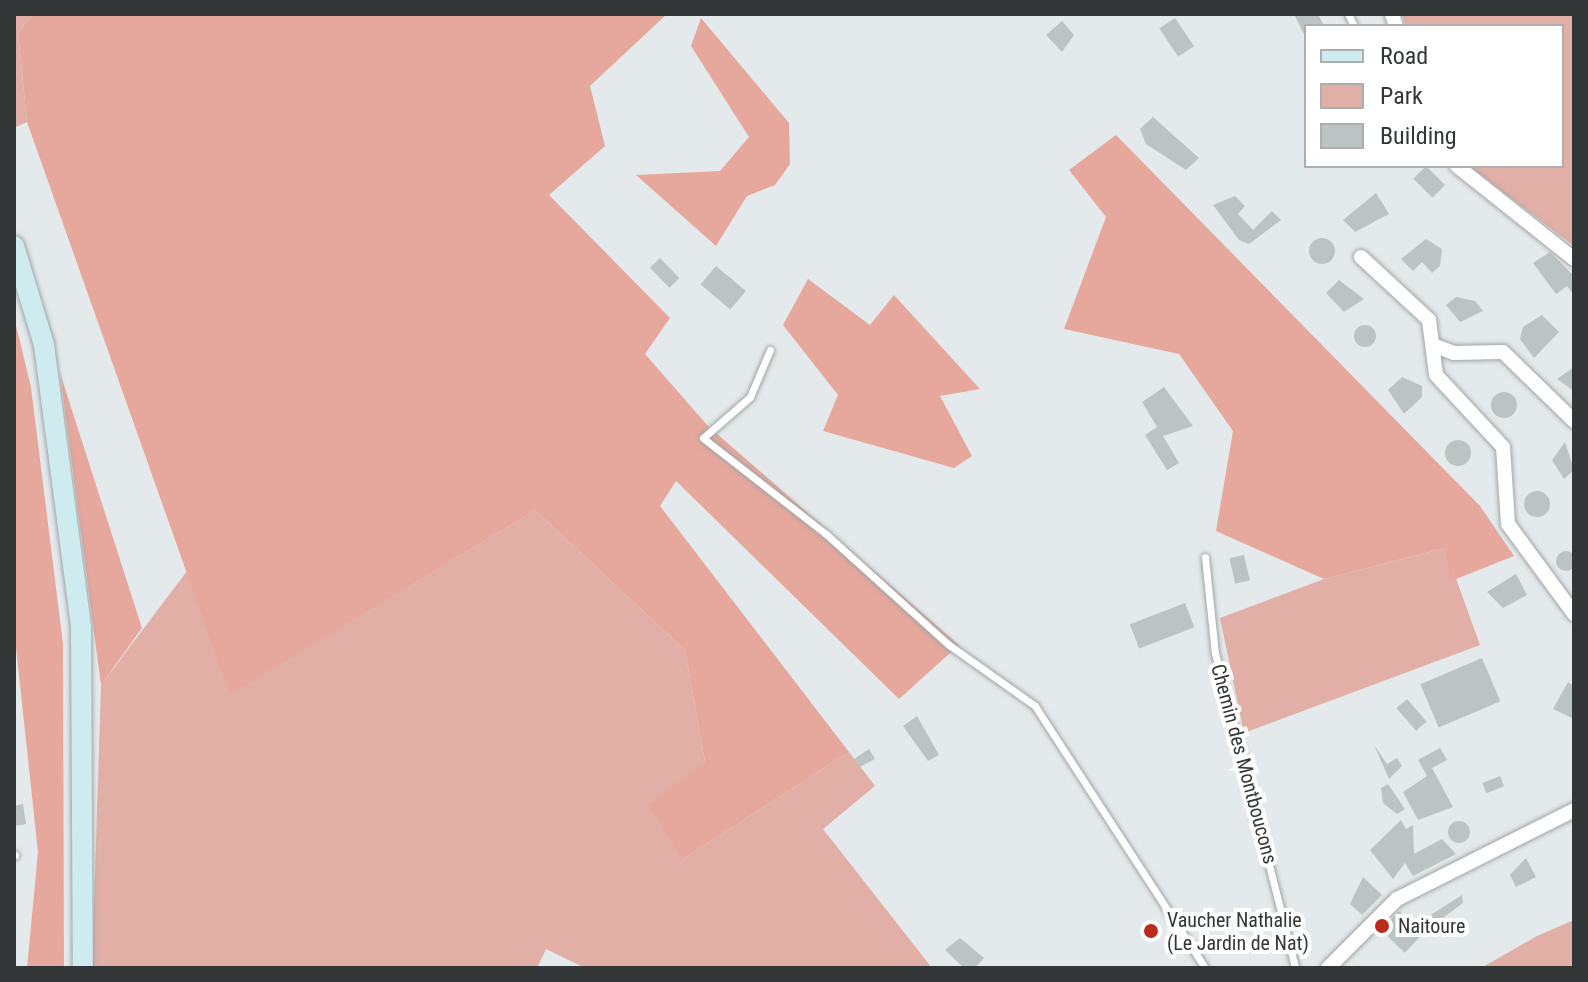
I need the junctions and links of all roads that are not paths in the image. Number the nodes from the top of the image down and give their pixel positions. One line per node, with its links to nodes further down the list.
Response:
1 (1460, 168): 4 (street)
2 (14, 246): 11 (main road)
3 (1361, 257): 5 (street)
4 (1574, 259)
5 (1433, 345): 7 (street); 9 (street)
6 (770, 350): 12 (lane)
7 (1574, 421)
8 (1205, 557): 13 (lane, Chemin des Montboucons)
9 (1574, 614)
10 (1574, 810): 14 (street)
11 (83, 968)
12 (1205, 968)
13 (1295, 968)
14 (1328, 968)

